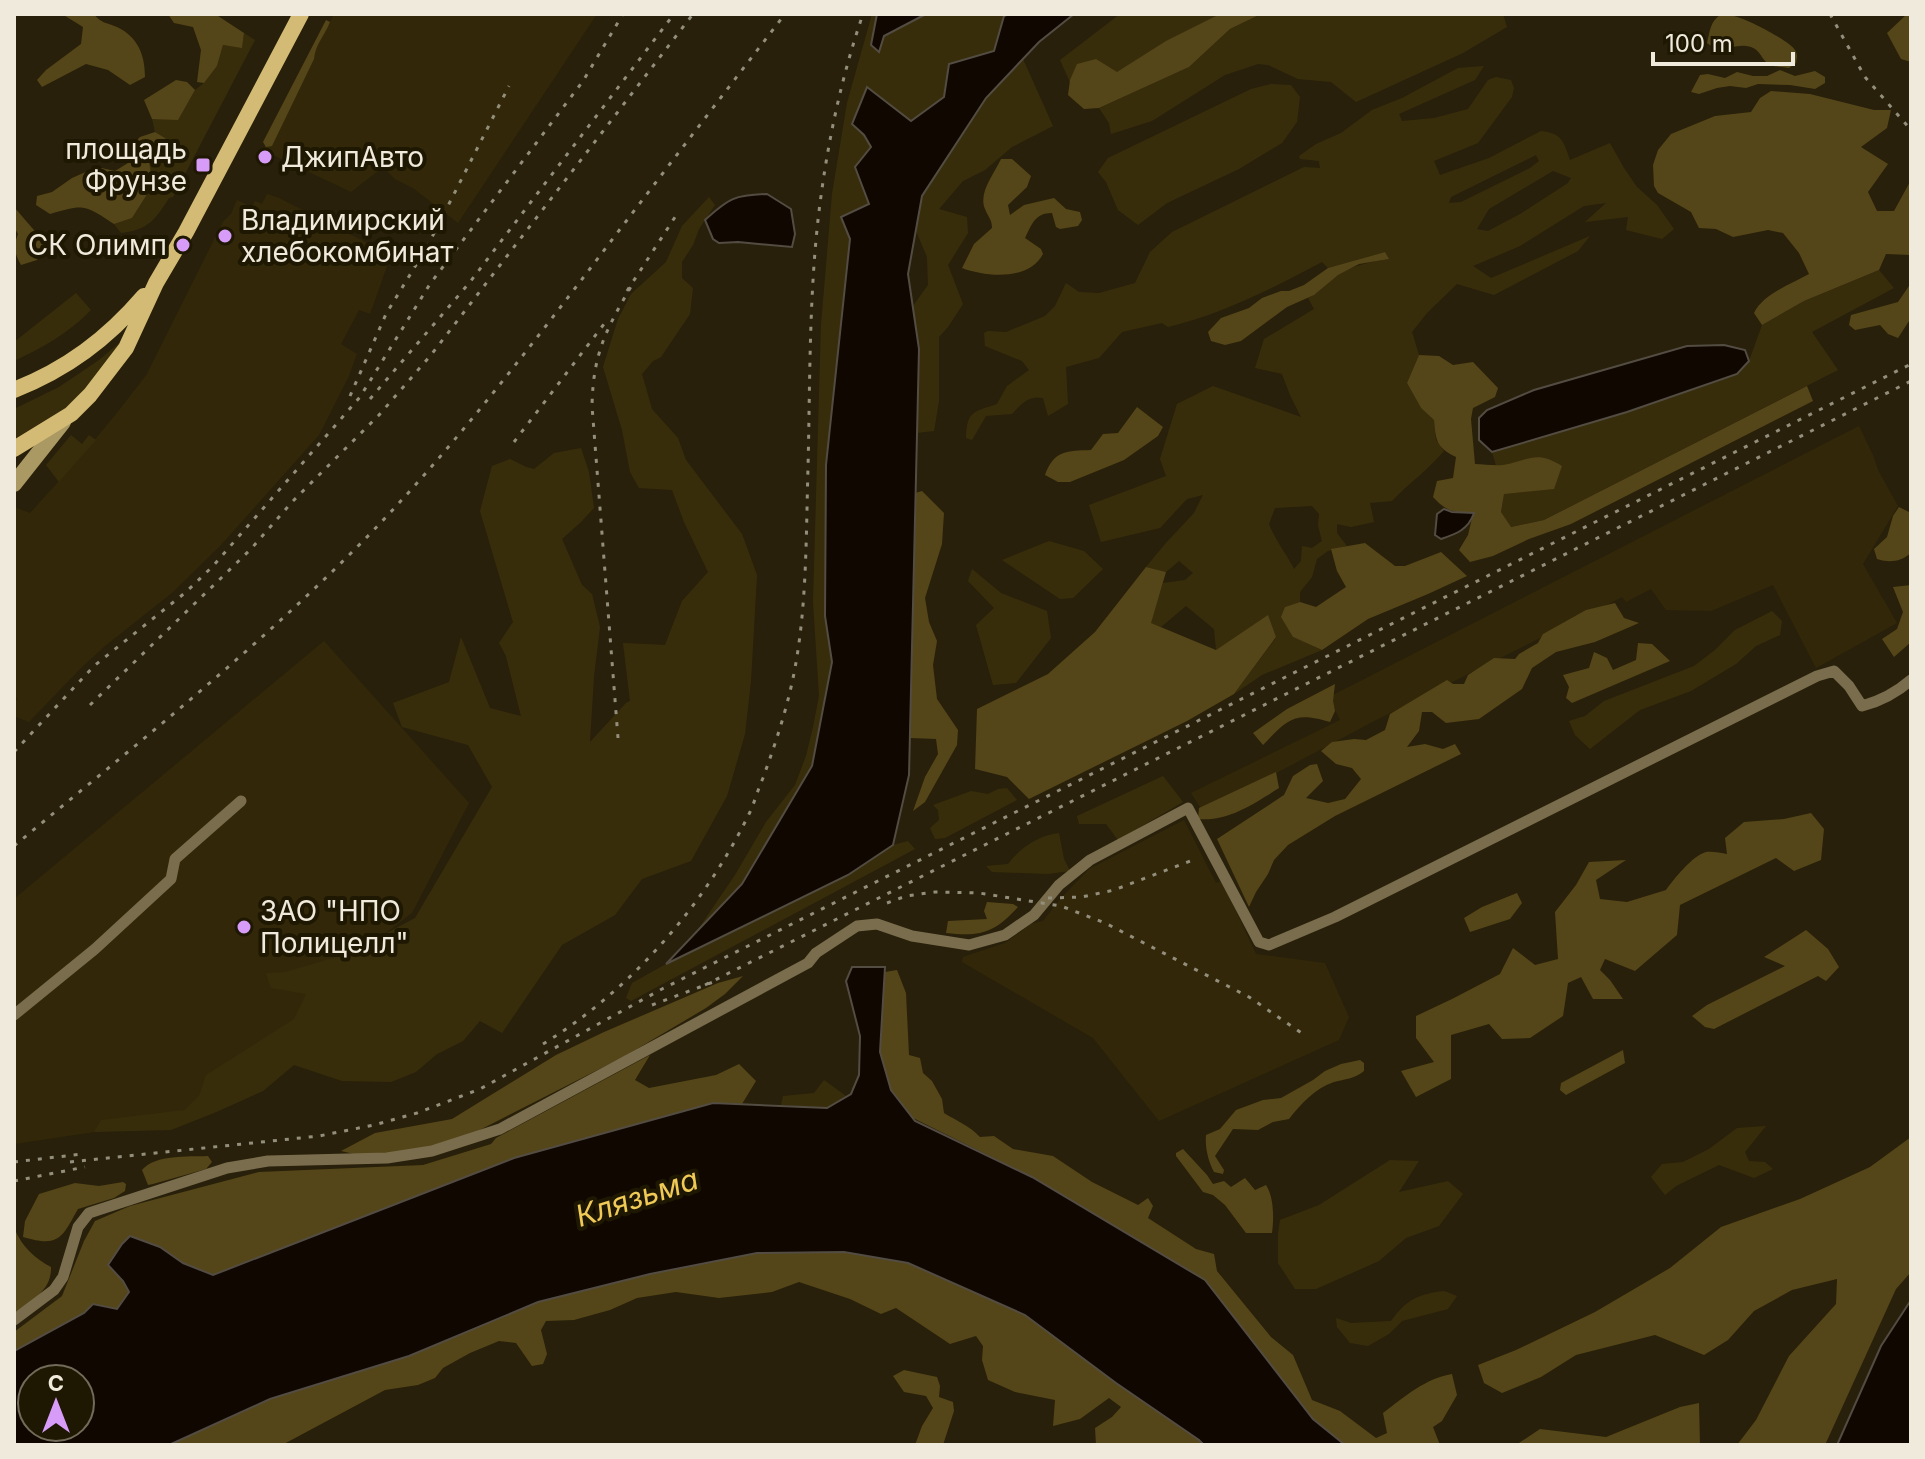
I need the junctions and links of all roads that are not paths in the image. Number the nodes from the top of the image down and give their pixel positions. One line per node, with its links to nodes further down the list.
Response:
1 (301, 14): 2 (main road)
2 (156, 283): 3 (main road); 4 (main road)
3 (14, 390)
4 (71, 414): 5 (main road); 6 (main road)
5 (14, 449)
6 (14, 484)
7 (1911, 680): 10 (street)
8 (241, 801): 9 (street)
9 (14, 1015)
10 (14, 1320)

